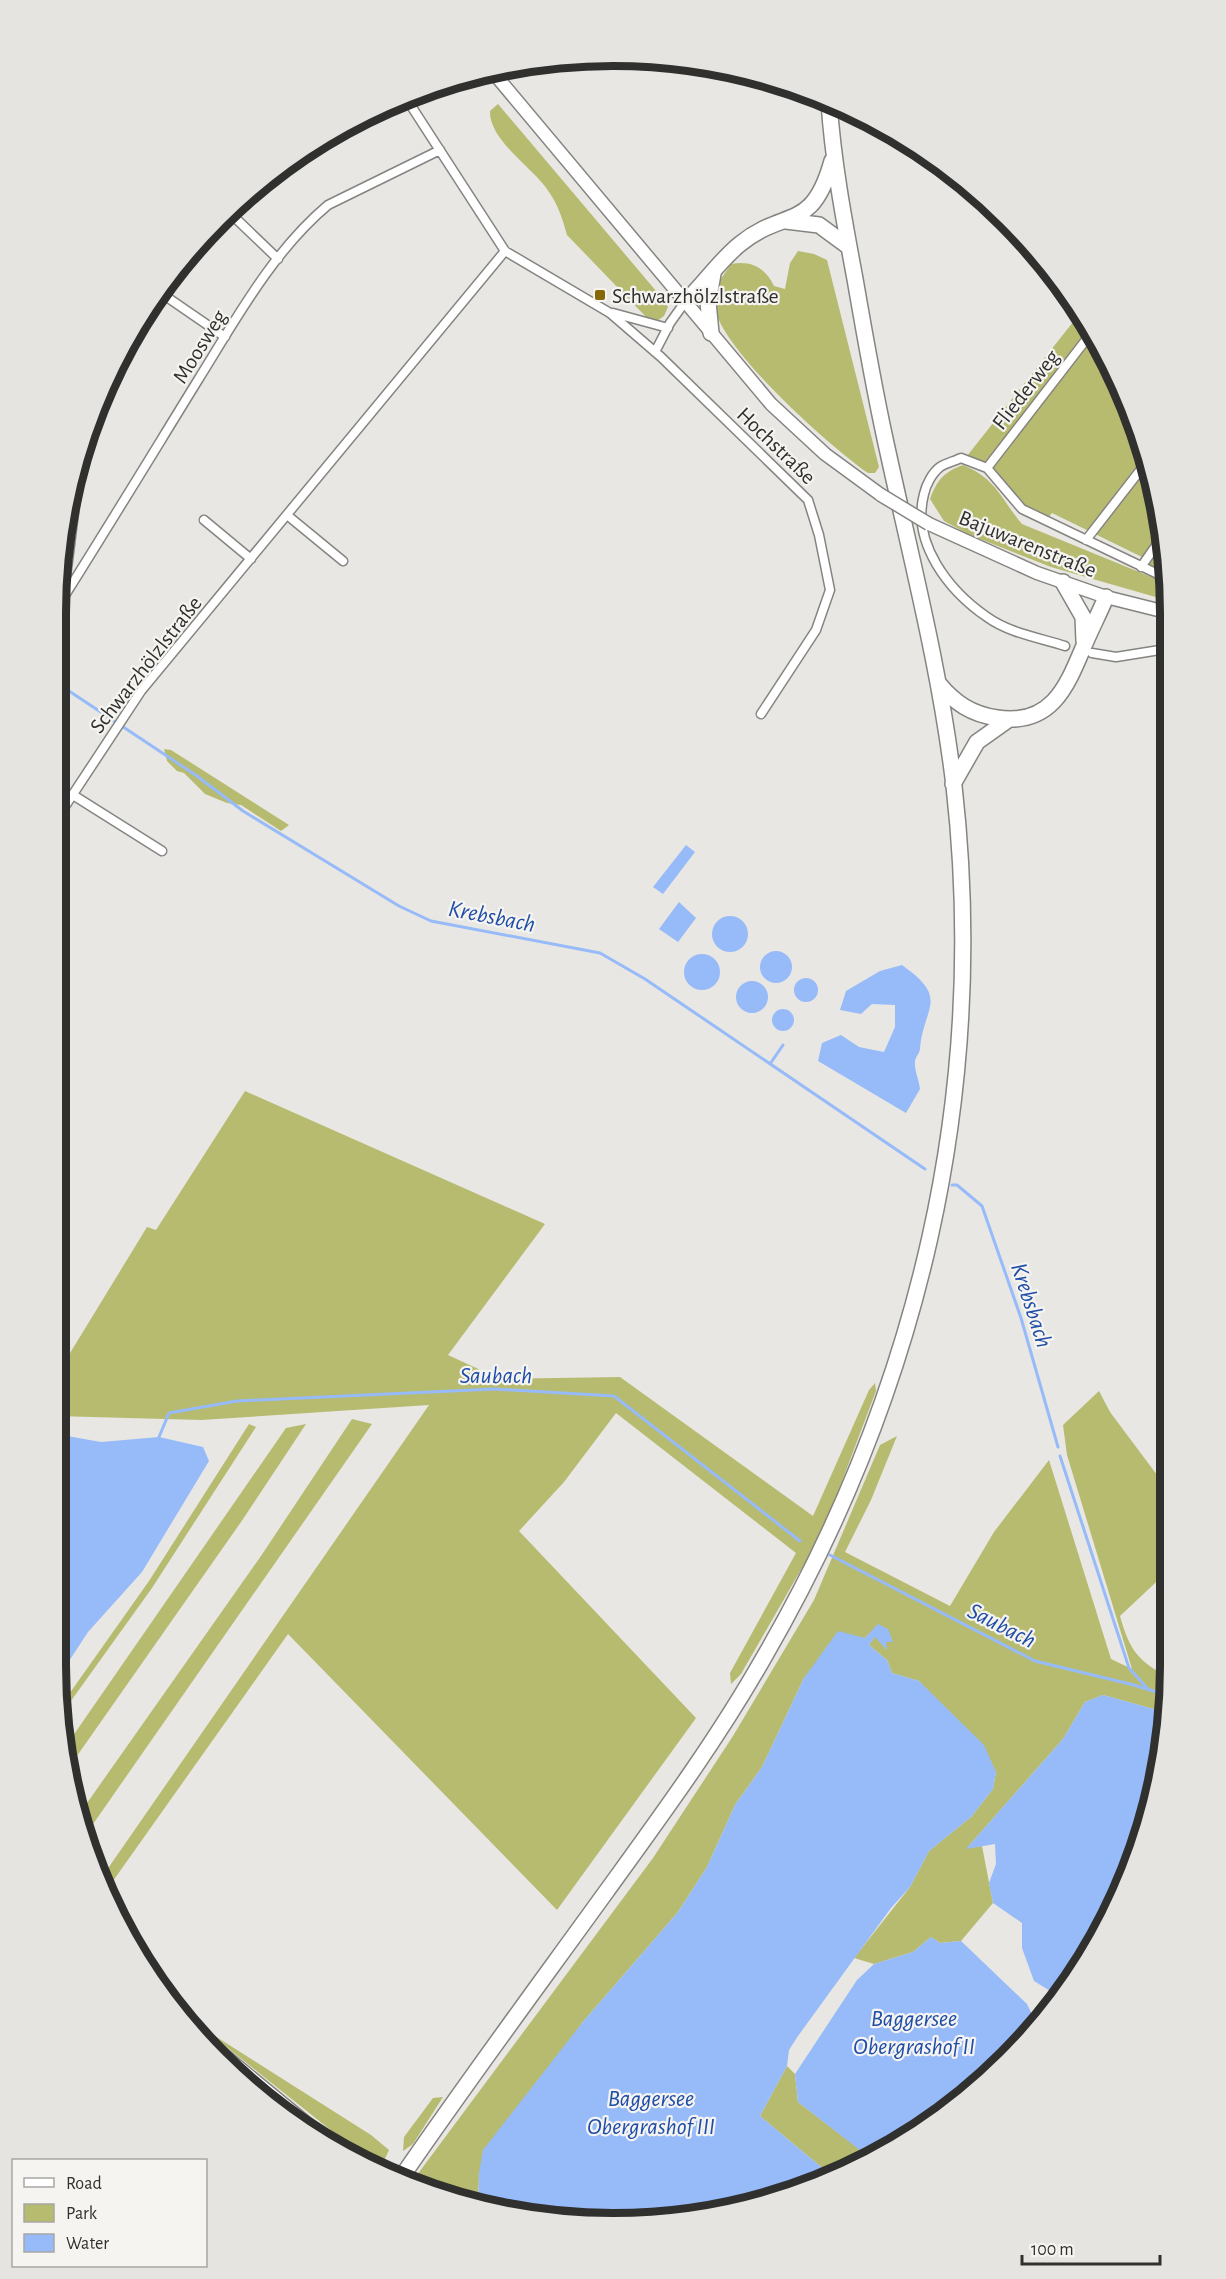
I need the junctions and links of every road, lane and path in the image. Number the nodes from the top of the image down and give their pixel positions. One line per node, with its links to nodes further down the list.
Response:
1 (498, 79): 13 (main road, Bajuwarenstraße)
2 (411, 105): 4 (street, Hochstraße)
3 (830, 111): 5 (highway)
4 (440, 150): 9 (street, Hochstraße); 10 (street, Moosweg)
5 (834, 152): 7 (highway); 8 (highway)
6 (235, 218): 10 (street)
7 (786, 221): 8 (highway); 11 (highway)
8 (849, 247): 39 (highway)
9 (505, 251): 14 (street, Hochstraße); 22 (street, Schwarzhölzlstraße)
10 (278, 259): 17 (street, Moosweg)
11 (713, 273): 13 (highway); 16 (highway)
12 (167, 296): 17 (street)
13 (685, 302): 15 (street); 16 (main road, Bajuwarenstraße)
14 (610, 313): 15 (street); 19 (street, Hochstraße)
15 (668, 328): 19 (street)
16 (711, 333): 32 (main road, Bajuwarenstraße, bridge)
17 (225, 337): 30 (street, Moosweg)
18 (1086, 339): 20 (street, Fliederweg)
19 (655, 352): 40 (street, Hochstraße)
20 (987, 468): 24 (street, Bajuwarenstraße); 36 (street)
21 (1141, 470): 24 (street)
22 (287, 515): 26 (street, Schwarzhölzlstraße); 27 (street)
23 (204, 520): 26 (street)
24 (1086, 540): 28 (street, Bajuwarenstraße)
25 (1155, 546): 28 (street)
26 (251, 559): 43 (street, Schwarzhölzlstraße)
27 (343, 561)
28 (1141, 567): 31 (street, Bajuwarenstraße)
29 (68, 569): 30 (street)
30 (80, 572): 33 (street, Moosweg)
31 (1159, 575)
32 (1063, 582): 34 (main road, Bajuwarenstraße); 37 (highway)
33 (67, 593)
34 (1106, 597): 35 (main road, Bajuwarenstraße); 37 (highway)
35 (1160, 610)
36 (1065, 646)
37 (1088, 650): 38 (street); 41 (highway)
38 (1160, 650)
39 (939, 684): 41 (highway); 42 (highway)
40 (761, 714)
41 (1008, 720): 42 (highway)
42 (954, 784): 48 (highway)
43 (73, 795): 44 (street, Schwarzhölzlstraße); 45 (street)
44 (66, 805)
45 (162, 851)
46 (236, 2062): 47 (street)
47 (294, 2110)
48 (405, 2172)

